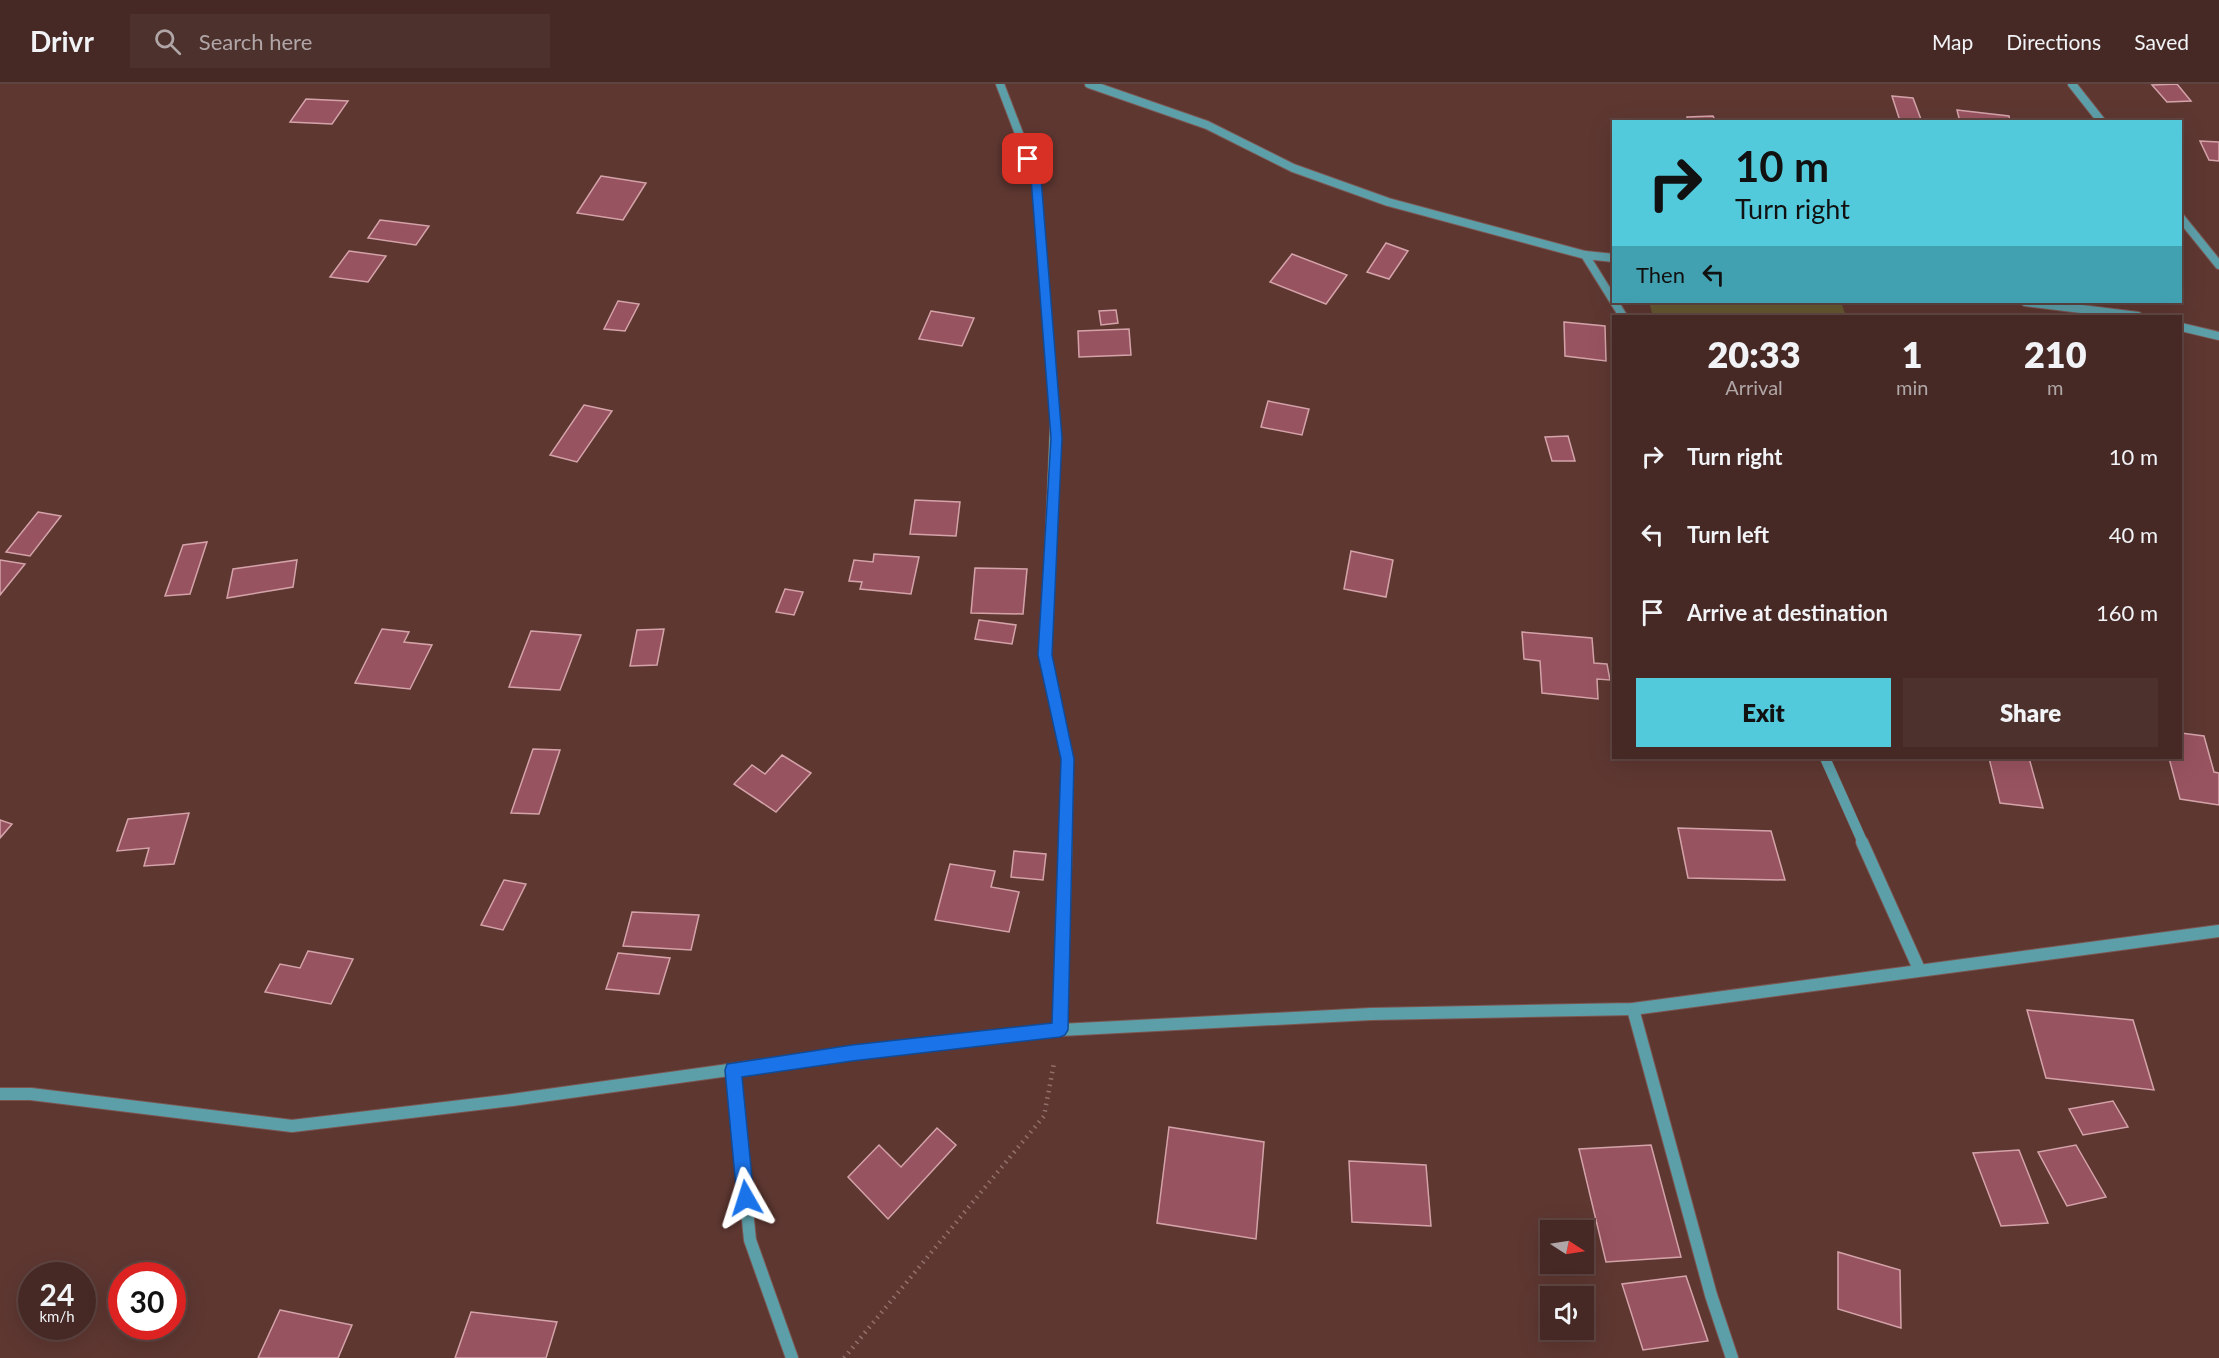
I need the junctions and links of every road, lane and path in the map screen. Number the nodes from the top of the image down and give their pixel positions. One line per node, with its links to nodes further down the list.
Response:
1 (1000, 84): 18 (street)
2 (1089, 84): 6 (street)
3 (2072, 84): 4 (street)
4 (2100, 120)
5 (2182, 219): 8 (street)
6 (1585, 255): 7 (street); 9 (street)
7 (1612, 258)
8 (2219, 265)
9 (1612, 298)
10 (2033, 303): 11 (street)
11 (2130, 315)
12 (2182, 327): 13 (street)
13 (2219, 336)
14 (1825, 759): 16 (street)
15 (2219, 931): 16 (street)
16 (1919, 969): 17 (street)
17 (1633, 1009): 18 (street); 23 (street)
18 (1060, 1030): 19 (street); 22 (path)
19 (733, 1070): 20 (street); 21 (street)
20 (0, 1094)
21 (792, 1358)
22 (844, 1358)
23 (1732, 1358)

